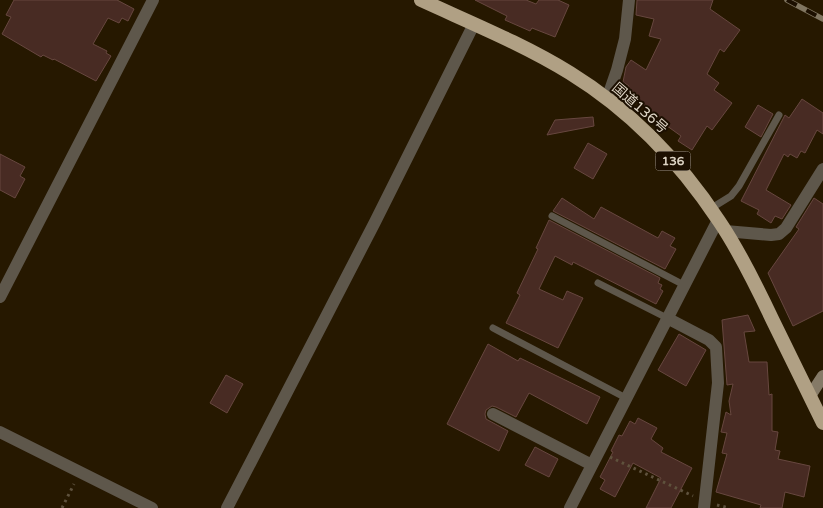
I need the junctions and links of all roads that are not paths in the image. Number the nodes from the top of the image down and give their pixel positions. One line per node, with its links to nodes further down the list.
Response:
1 (153, 0): 12 (street)
2 (421, 0): 4 (highway, 国道136号 / 136)
3 (629, 0): 5 (street)
4 (474, 24): 5 (highway, 国道136号 / 136); 24 (street)
5 (607, 99): 9 (highway, 国道136号 / 136)
6 (778, 115): 9 (lane)
7 (823, 170): 9 (street)
8 (552, 216): 11 (lane)
9 (718, 220): 11 (street); 16 (highway, 国道136号 / 136)
10 (598, 283): 13 (lane)
11 (684, 285): 13 (street)
12 (0, 296)
13 (667, 318): 17 (street); 22 (street)
14 (493, 328): 17 (lane)
15 (823, 376): 16 (main road)
16 (810, 396): 19 (highway, 国道136号 / 136)
17 (626, 398): 21 (street)
18 (493, 414): 21 (street)
19 (823, 423)
20 (0, 432): 23 (street)
21 (592, 465): 25 (street)
22 (704, 505)
23 (152, 508)
24 (227, 508)
25 (570, 508)

